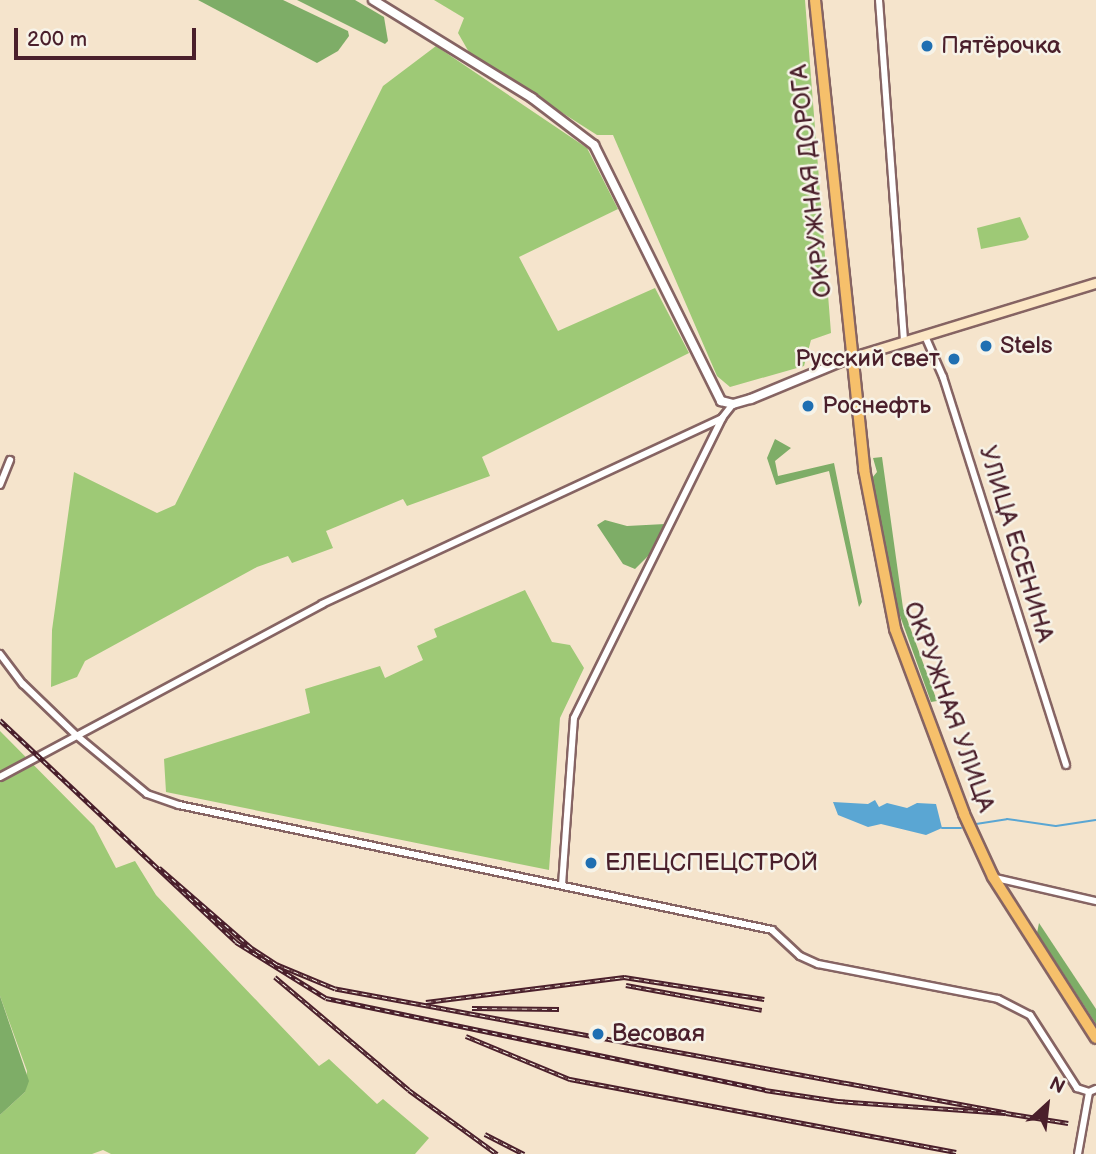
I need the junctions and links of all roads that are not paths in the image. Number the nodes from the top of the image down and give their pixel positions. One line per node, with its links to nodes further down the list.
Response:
1 (373, 0): 8 (street)
2 (815, 0): 7 (highway, ОКРУЖНАЯ ДОРОГА)
3 (879, 0): 6 (street)
4 (1096, 283): 5 (main road)
5 (925, 336): 6 (main road); 14 (street, УЛИЦА ЕСЕНИНА)
6 (904, 342): 7 (main road)
7 (850, 358): 8 (street); 16 (highway, ОКРУЖНАЯ УЛИЦА)
8 (733, 404): 9 (street)
9 (722, 418): 13 (street); 17 (street)
10 (10, 460): 11 (street)
11 (0, 485)
12 (0, 654): 13 (street)
13 (76, 735): 15 (street); 17 (street)
14 (1066, 765)
15 (0, 777)
16 (993, 877): 18 (street); 19 (highway, ОКРУЖНАЯ УЛИЦА)
17 (562, 885): 20 (street)
18 (1096, 901)
19 (1096, 1038)
20 (1092, 1091): 21 (street)
21 (1079, 1154)

